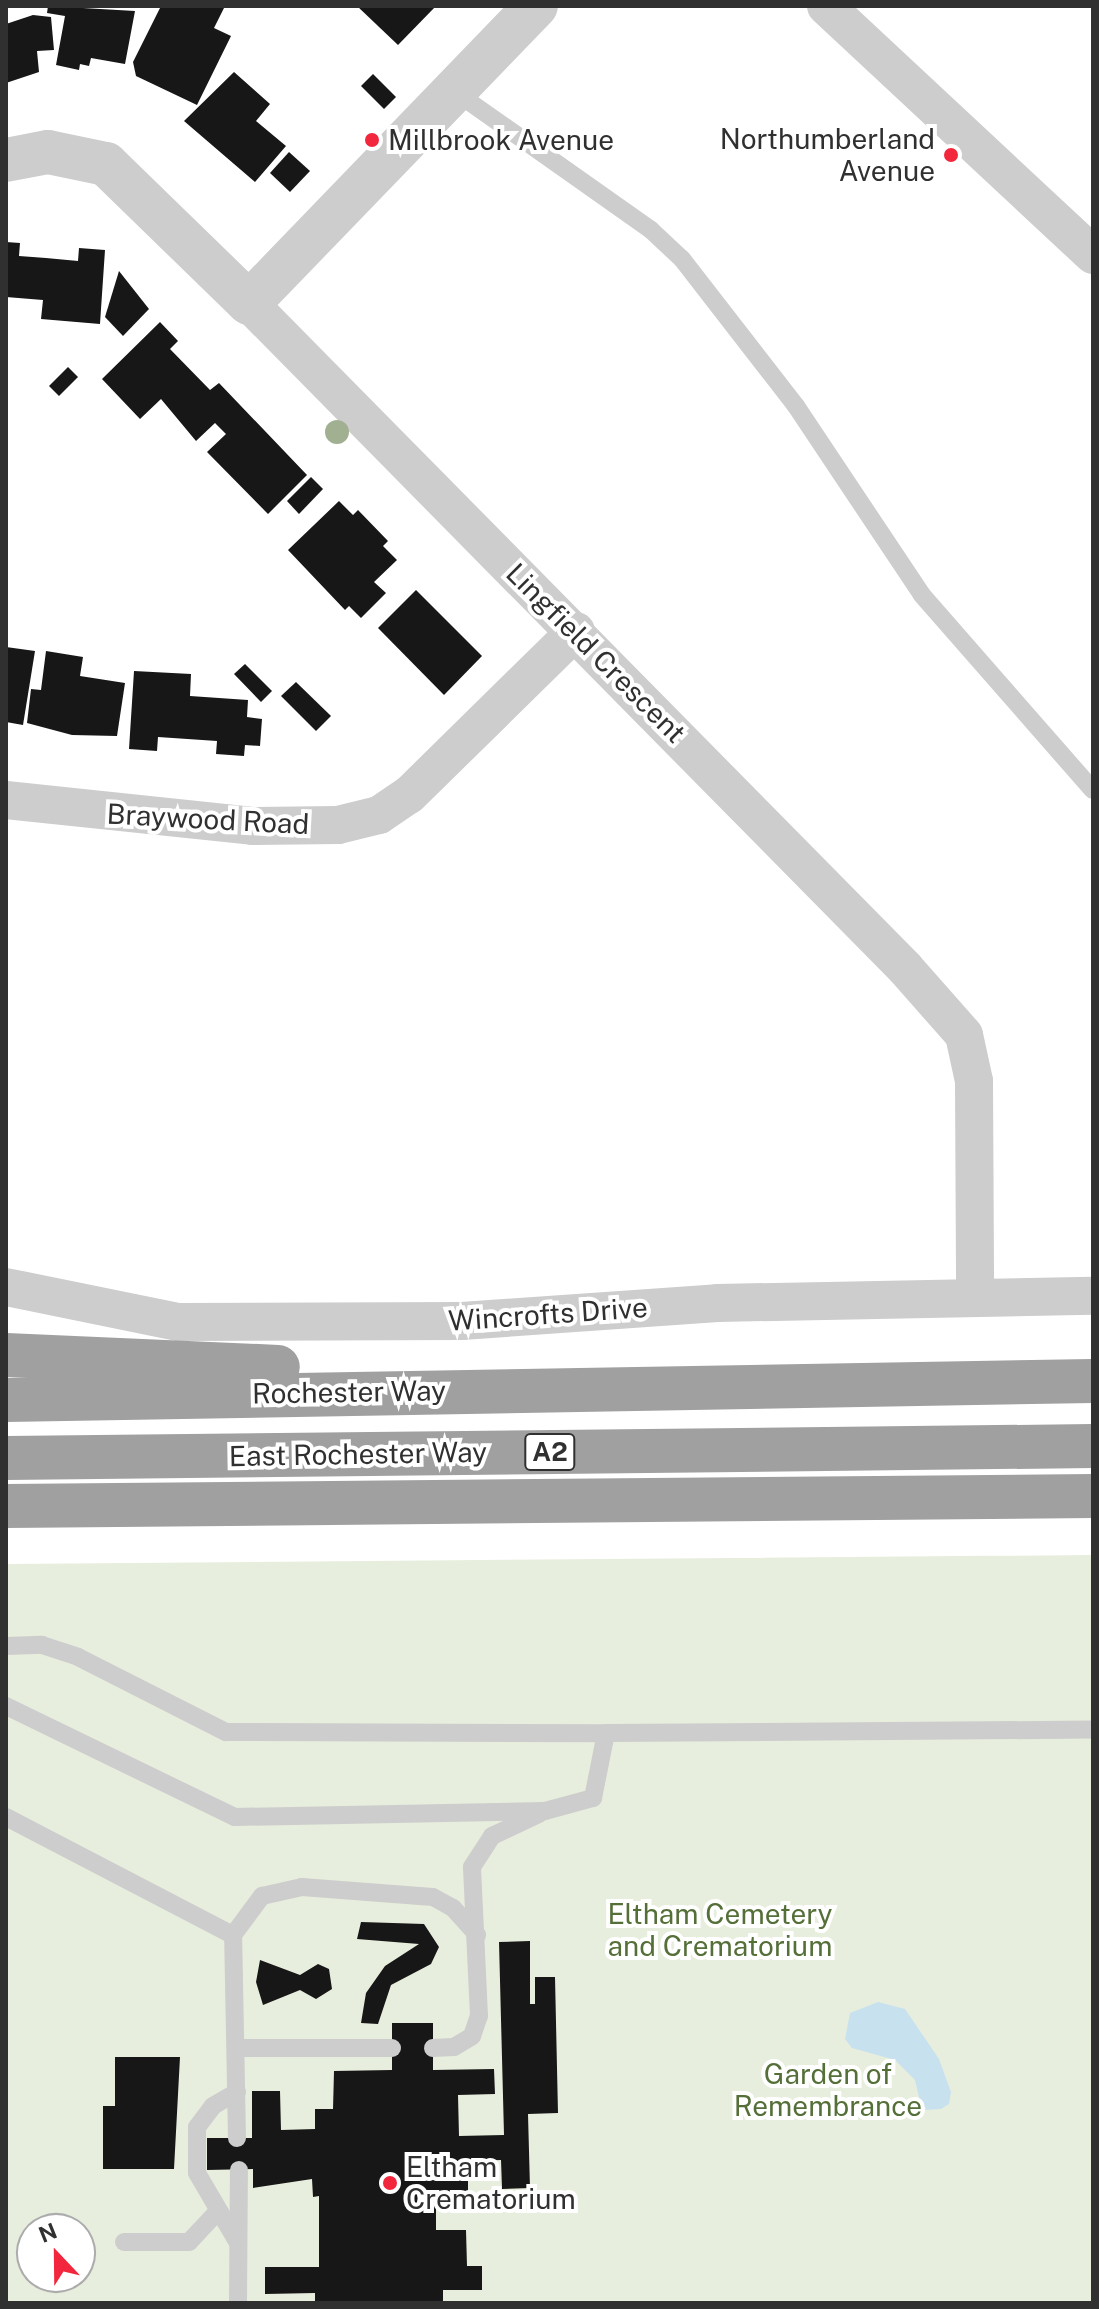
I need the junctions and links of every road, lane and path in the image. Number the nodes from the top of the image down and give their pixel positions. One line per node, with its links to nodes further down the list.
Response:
1 (536, 6): 3 (street)
2 (826, 6): 5 (street)
3 (454, 91): 6 (street); 8 (lane)
4 (6, 160): 6 (street, Lingfield Crescent)
5 (1093, 255)
6 (249, 303): 7 (street, Lingfield Crescent)
7 (576, 631): 9 (street, Braywood Road); 12 (street, Lingfield Crescent)
8 (1093, 790)
9 (6, 800)
10 (6, 1287): 12 (street, Wincrofts Drive)
11 (1093, 1296): 12 (street, Wincrofts Drive)
12 (975, 1297)
13 (6, 1355): 15 (highway, A2)
14 (1093, 1381): 15 (highway, A2)
15 (692, 1385): 16 (highway, Rochester Way / A2)
16 (6, 1400)
17 (1093, 1446): 18 (highway, East Rochester Way / A2)
18 (6, 1458)
19 (1093, 1496): 20 (highway, A2)
20 (6, 1506)
21 (6, 1646): 24 (lane)
22 (6, 1706): 25 (lane)
23 (1093, 1730): 24 (lane)
24 (606, 1733): 25 (lane)
25 (545, 1811): 28 (lane)
26 (6, 1817): 27 (lane)
27 (233, 1935): 28 (lane); 29 (lane)
28 (477, 1935): 31 (lane)
29 (237, 2048): 30 (lane); 32 (lane)
30 (392, 2048)
31 (433, 2048)
32 (237, 2092): 33 (lane); 35 (lane)
33 (237, 2138)
34 (239, 2170): 37 (lane)
35 (218, 2211): 36 (lane); 37 (lane)
36 (124, 2242)
37 (238, 2243): 38 (lane)
38 (238, 2303)

